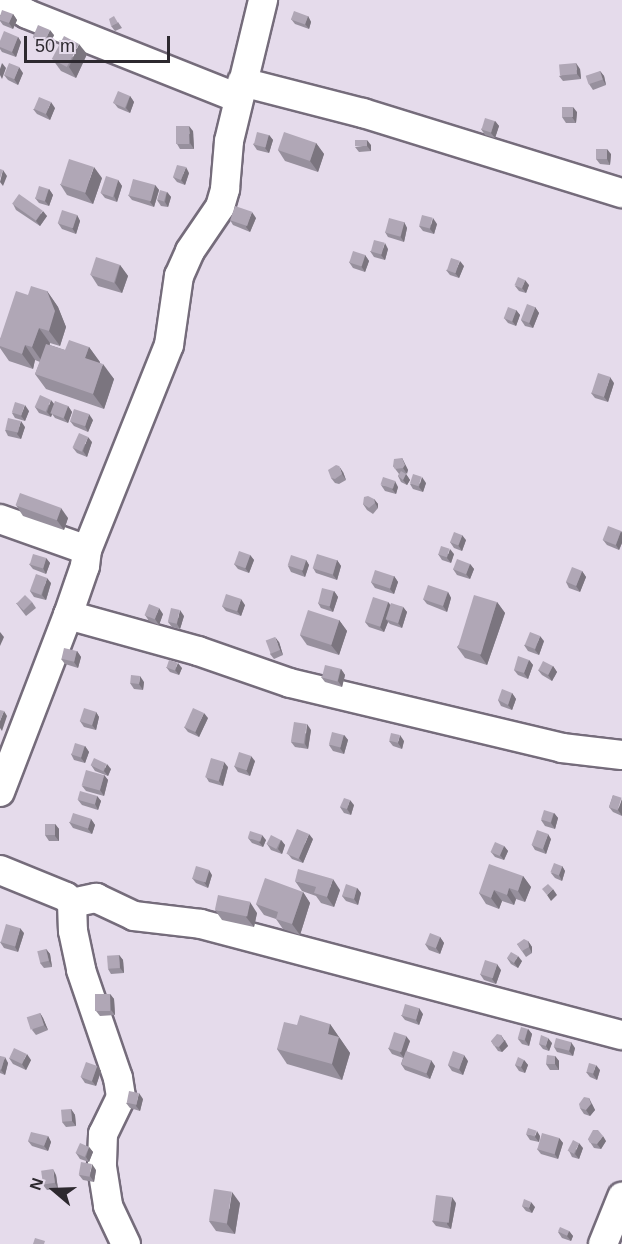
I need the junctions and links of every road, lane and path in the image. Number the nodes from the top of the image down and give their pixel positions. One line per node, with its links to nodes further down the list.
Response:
1 (2, 0): 3 (street)
2 (263, 0): 3 (street)
3 (240, 90): 4 (street); 6 (street)
4 (622, 193)
5 (0, 519): 6 (street)
6 (87, 550): 7 (street)
7 (68, 615): 8 (street); 9 (street)
8 (622, 755)
9 (0, 792)
10 (0, 870): 11 (street)
11 (72, 903): 12 (street); 14 (street)
12 (622, 1035)
13 (622, 1197): 15 (street)
14 (126, 1244)
15 (603, 1244)

